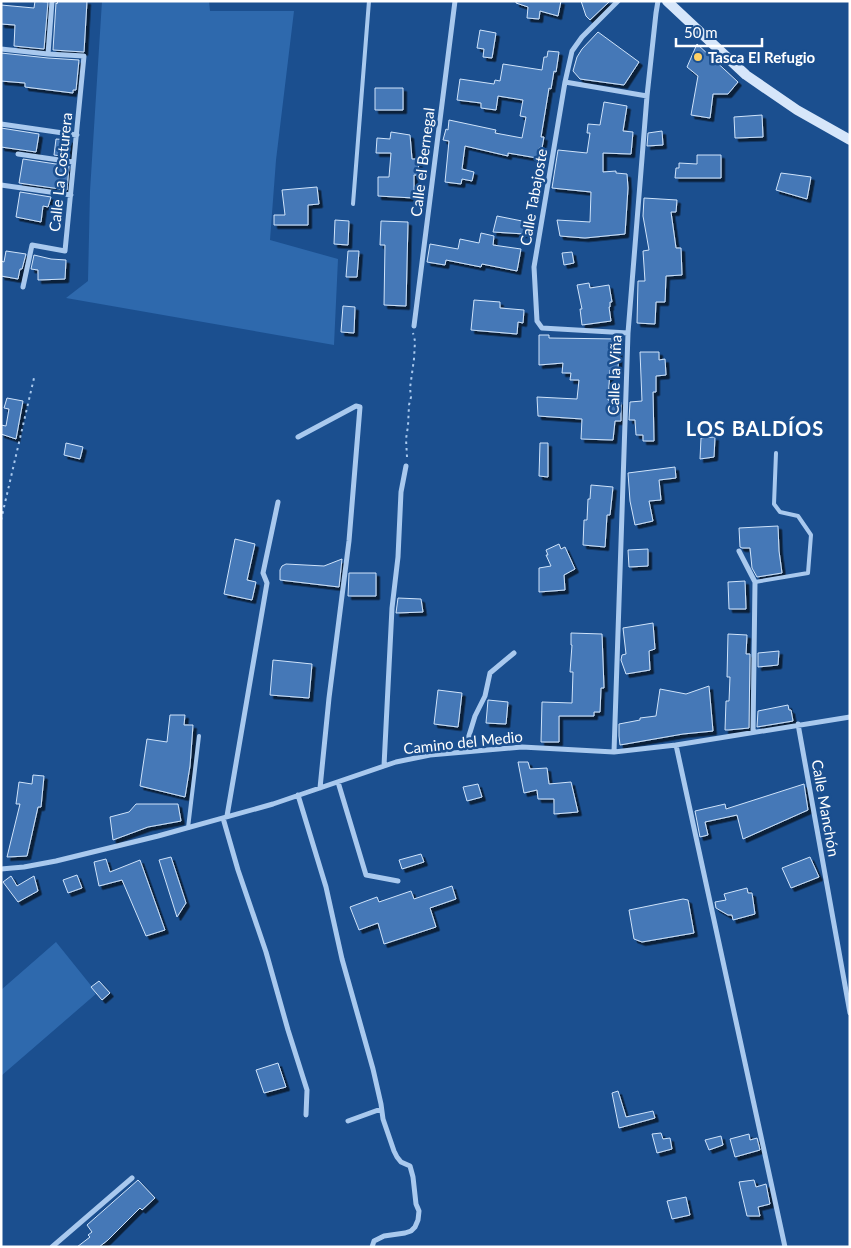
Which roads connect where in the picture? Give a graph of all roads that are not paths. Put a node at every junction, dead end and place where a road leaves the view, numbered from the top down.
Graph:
1 (52, 1) edge
2 (368, 1) edge
3 (455, 1) edge
4 (618, 1) edge
5 (658, 1) edge
6 (667, 1) edge
7 (1, 49) edge
8 (48, 54) junction
9 (565, 82) junction
10 (647, 96) junction
11 (1, 124) edge
12 (77, 135) junction
13 (850, 140) edge
14 (18, 154) dead end
15 (74, 162) junction
16 (1, 185) edge
17 (71, 195) junction
18 (353, 204) dead end
19 (23, 287) dead end
20 (414, 326) road end
21 (628, 332) junction
22 (298, 437) dead end
23 (776, 453) dead end
24 (406, 466) road end
25 (278, 502) dead end
26 (739, 551) dead end
27 (755, 582) junction
28 (514, 653) dead end
29 (850, 716) edge
30 (798, 724) junction
31 (753, 732) junction
32 (199, 736) dead end
33 (676, 745) junction
34 (464, 752) junction
35 (614, 752) junction
36 (384, 766) junction
37 (338, 782) junction
38 (320, 788) junction
39 (298, 795) junction
40 (225, 817) junction
41 (188, 828) junction
42 (1, 869) edge
43 (398, 881) dead end
44 (850, 1013) edge
45 (381, 1109) junction
46 (306, 1115) dead end
47 (348, 1121) dead end
48 (132, 1178) dead end
49 (52, 1247) edge
50 (372, 1247) edge
51 (785, 1247) edge

1 - 8 street
2 - 18 lane
3 - 20 street, Calle el Bernegal
4 - 9 street, Calle Tabajoste
5 - 10 street, Calle la Viña
6 - 13 main road
7 - 8 street, Calle La Costurera
8 - 12 street, Calle La Costurera
9 - 10 street
9 - 21 street, Calle Tabajoste
10 - 21 street, Calle la Viña
11 - 12 street
12 - 15 street, Calle La Costurera
14 - 15 street
15 - 17 street, Calle La Costurera
16 - 17 street
17 - 19 street, Calle La Costurera
21 - 35 street, Calle la Viña
22 - 38 street
23 - 27 lane
24 - 36 street
25 - 40 street
26 - 27 street
27 - 31 street
28 - 34 street
29 - 30 street, Camino del Medio
30 - 31 street, Camino del Medio
30 - 44 street, Calle Manchón
31 - 33 street, Camino del Medio
32 - 41 lane
33 - 35 street, Camino del Medio
33 - 51 street
34 - 35 street, Camino del Medio
34 - 36 street, Camino del Medio
36 - 37 street, Camino del Medio
37 - 38 street, Camino del Medio
37 - 43 street
38 - 39 street, Camino del Medio
39 - 40 street, Camino del Medio
39 - 45 street
40 - 41 street, Camino del Medio
40 - 46 street
41 - 42 street, Camino del Medio
45 - 47 street
45 - 50 street
48 - 49 street

